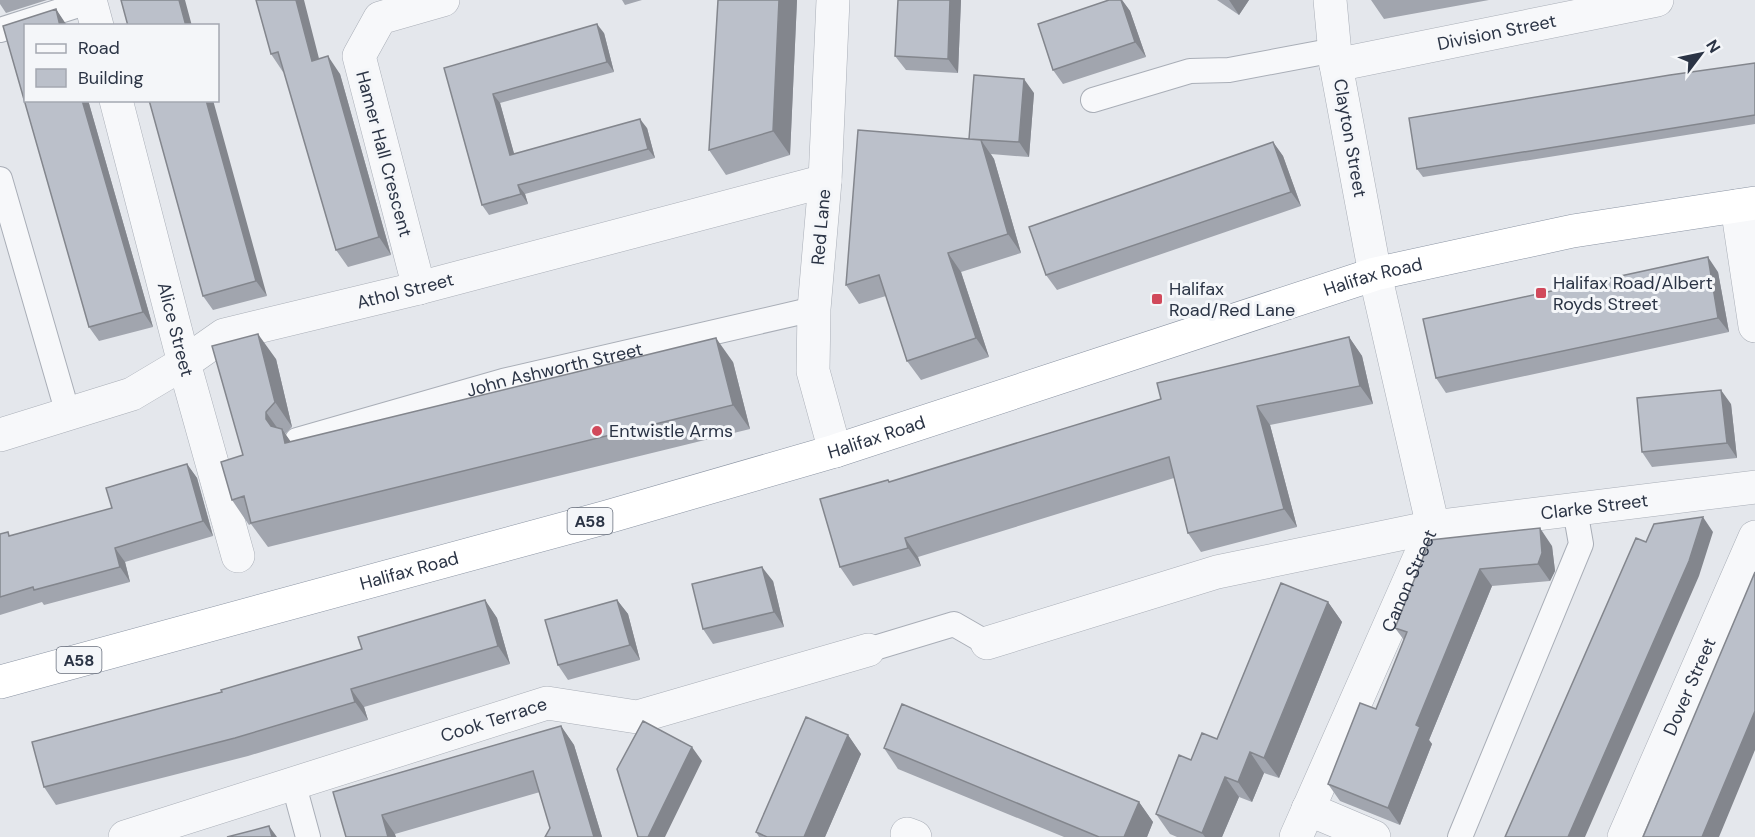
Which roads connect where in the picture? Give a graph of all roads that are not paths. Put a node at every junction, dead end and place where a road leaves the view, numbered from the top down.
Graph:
1 (443, 0) edge
2 (833, 0) edge
3 (1330, 0) edge
4 (1658, 0) edge
5 (93, 9) edge
6 (27, 24) edge
7 (24, 25) edge
8 (0, 30) edge
9 (1336, 57) junction
10 (1093, 99) dead end
11 (117, 102) edge
12 (0, 179) edge
13 (825, 181) junction
14 (1746, 205) edge
15 (1375, 274) junction
16 (419, 288) junction
17 (814, 309) junction
18 (1755, 326) edge
19 (184, 363) junction
20 (68, 414) junction
21 (0, 435) edge
22 (297, 440) edge
23 (835, 451) junction
24 (1755, 487) edge
25 (1575, 510) junction
26 (1433, 527) junction
27 (1755, 537) edge
28 (238, 556) dead end
29 (987, 643) joint
30 (868, 650) joint
31 (0, 682) edge
32 (293, 782) junction
33 (1302, 823) edge
34 (125, 837) edge
35 (308, 837) edge
36 (1374, 837) edge
37 (1460, 837) edge
38 (1624, 837) edge

1 - 16 street, Hamer Hall Crescent
2 - 13 street, Red Lane
3 - 9 street, Clayton Street
4 - 9 street, Division Street
5 - 6 lane
7 - 8 lane
9 - 10 lane
9 - 15 street, Clayton Street
11 - 19 street, Alice Street
12 - 20 lane
13 - 16 street, Athol Street
13 - 17 street, Red Lane
14 - 15 highway, Halifax Road / A58
14 - 18 street
15 - 23 highway, Halifax Road / A58
15 - 26 street, Canon Street
16 - 19 street, Athol Street
17 - 22 lane, John Ashworth Street
17 - 23 street, Red Lane
19 - 20 street, Athol Street
19 - 28 street, Alice Street
20 - 21 street, Athol Street
23 - 31 highway, Halifax Road / A58
24 - 25 street, Clarke Street
25 - 26 street, Clarke Street
25 - 37 lane
26 - 29 street, Clarke Street
26 - 33 street, Canon Street
27 - 38 street, Dover Street
29 - 30 lane
30 - 32 street, Cook Terrace
32 - 34 street, Cook Terrace
32 - 35 lane
33 - 36 street

